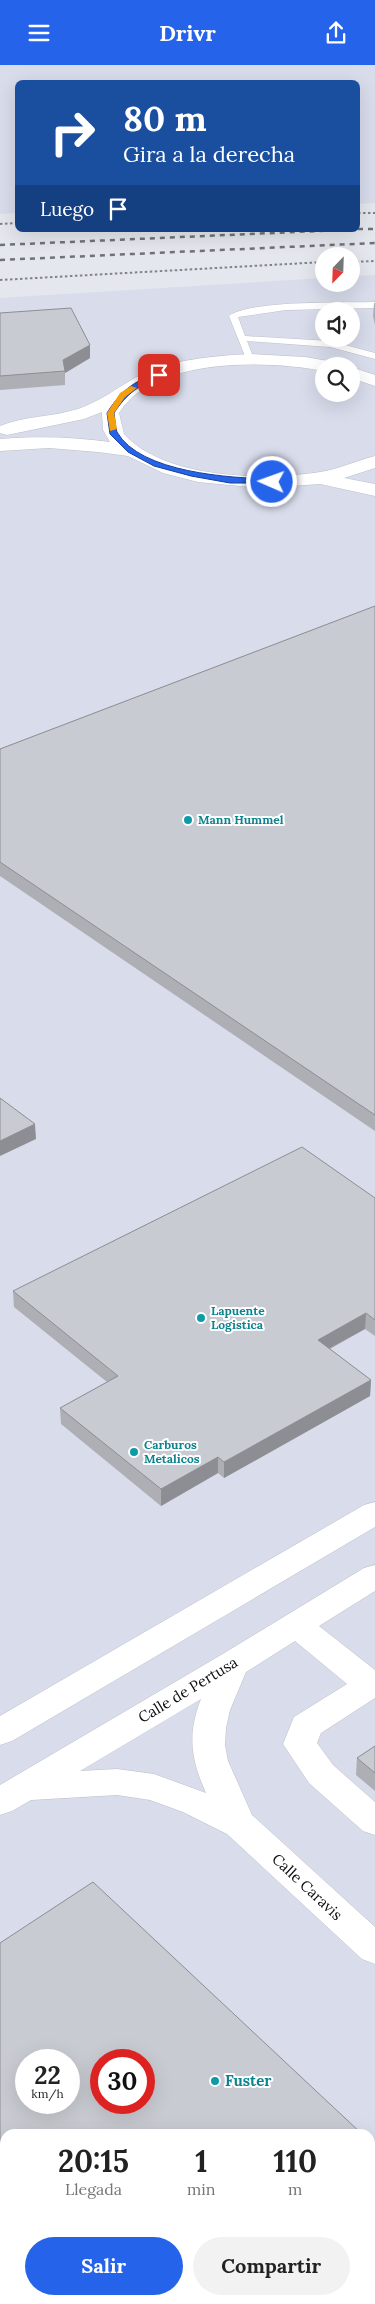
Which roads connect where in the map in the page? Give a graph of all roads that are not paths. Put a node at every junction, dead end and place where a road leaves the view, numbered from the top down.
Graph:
1 (375, 305) edge
2 (242, 338) junction
3 (375, 355) edge
4 (250, 359) junction
5 (315, 364) edge
6 (360, 375) edge
7 (375, 381) edge
8 (122, 395) junction
9 (0, 429) edge
10 (0, 445) edge
11 (131, 451) junction
12 (375, 462) edge
13 (314, 479) junction
14 (375, 490) edge
15 (375, 1513) edge
16 (375, 1576) edge
17 (295, 1624) junction
18 (233, 1664) junction
19 (373, 1684) edge
20 (0, 1732) edge
21 (12, 1795) edge
22 (375, 1822) edge
23 (240, 1824) junction
24 (375, 1949) edge

1 - 2 lane
2 - 3 lane
2 - 4 lane
4 - 5 street
4 - 8 street
6 - 7 street
8 - 9 street
8 - 11 street
10 - 11 street
11 - 13 street
12 - 13 street
13 - 14 street
15 - 20 street
16 - 17 street, Calle de Pertusa
17 - 18 street, Calle de Pertusa
17 - 19 street
18 - 21 street, Calle de Pertusa
18 - 23 street, Calle Caravis
19 - 22 street
21 - 23 street, Calle Caravis
23 - 24 street, Calle Caravis

